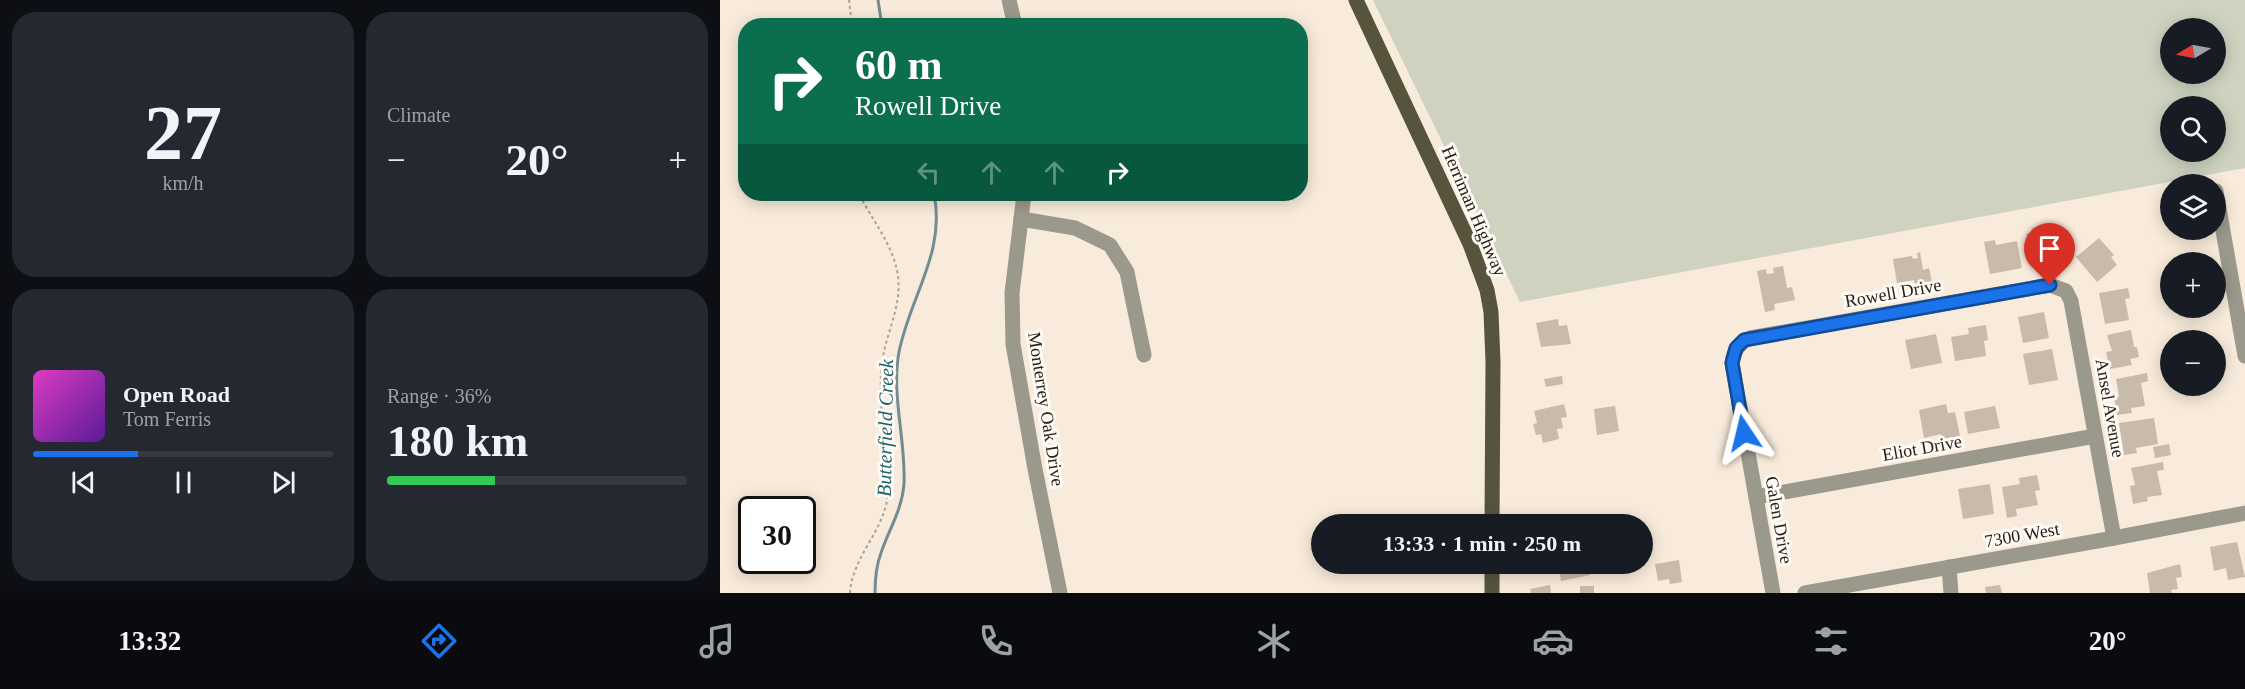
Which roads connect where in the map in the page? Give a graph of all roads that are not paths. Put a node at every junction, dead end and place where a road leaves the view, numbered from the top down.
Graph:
1 (1009, 0) edge
2 (1356, 0) edge
3 (1013, 18) edge
4 (1023, 201) edge
5 (1021, 219) junction
6 (2224, 240) edge
7 (2061, 288) joint
8 (1736, 348) joint
9 (1144, 355) dead end
10 (2245, 356) edge
11 (2095, 436) junction
12 (1756, 497) junction
13 (2245, 513) edge
14 (1492, 514) edge
15 (2114, 538) junction
16 (1949, 567) junction
17 (1492, 574) edge
18 (1060, 593) edge
19 (1492, 593) edge
20 (1773, 593) edge
21 (1805, 593) edge
22 (1951, 593) edge

1 - 3 street
2 - 14 main road, Herriman Highway
4 - 5 street, Monterrey Oak Drive
5 - 9 street
5 - 18 street, Monterrey Oak Drive
6 - 10 street
7 - 8 street, Rowell Drive
7 - 11 street, Ansel Avenue
8 - 12 street, Galen Drive
11 - 12 street, Eliot Drive
11 - 15 street, Ansel Avenue
12 - 20 street, Galen Drive
13 - 15 street, 7300 West
15 - 16 street, 7300 West
16 - 21 street, 7300 West
16 - 22 street
17 - 19 main road

